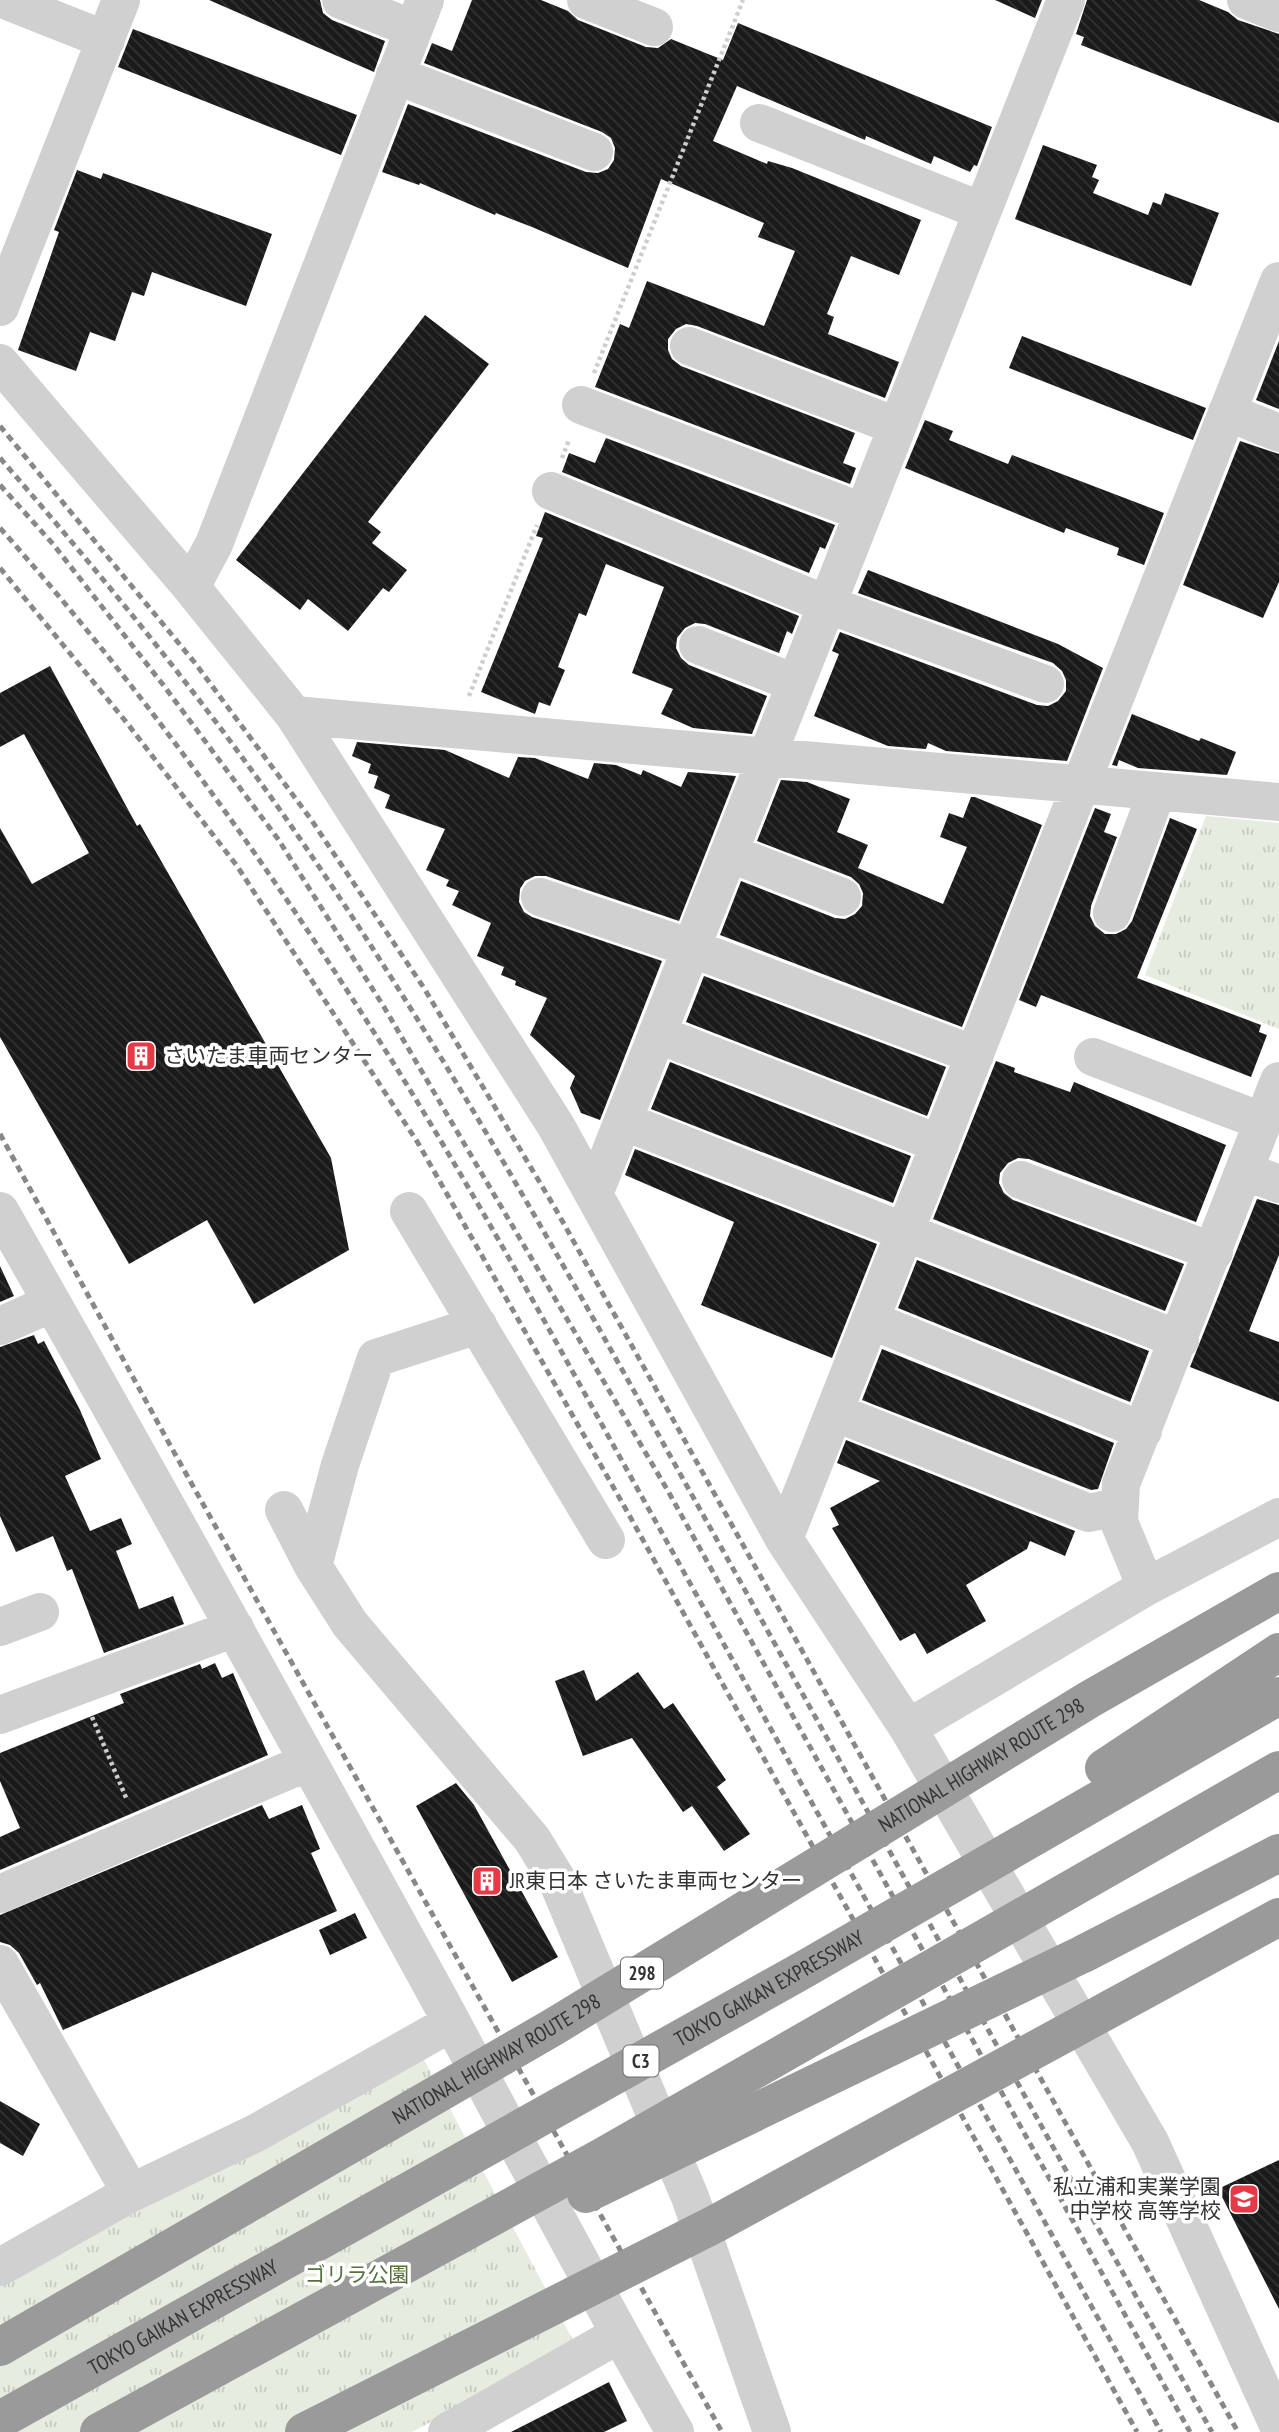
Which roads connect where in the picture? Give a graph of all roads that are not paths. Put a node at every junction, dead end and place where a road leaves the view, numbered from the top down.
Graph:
1 (5, 0) edge
2 (121, 0) edge
3 (341, 0) edge
4 (586, 0) edge
5 (1066, 0) edge
6 (1246, 0) edge
7 (1279, 13) edge
8 (419, 14) edge
9 (654, 27) dead end
10 (106, 40) junction
11 (395, 75) junction
12 (759, 123) dead end
13 (594, 152) dead end
14 (982, 211) junction
15 (1279, 281) edge
16 (0, 307) edge
17 (689, 346) dead end
18 (0, 363) edge
19 (1264, 364) edge
20 (581, 405) road end
21 (1227, 412) junction
22 (896, 426) junction
23 (1279, 433) edge
24 (551, 491) road end
25 (862, 512) junction
26 (191, 587) junction
27 (826, 604) junction
28 (698, 645) dead end
29 (795, 683) junction
30 (1045, 684) dead end
31 (294, 715) junction
32 (766, 754) junction
33 (1081, 784) junction
34 (1157, 791) junction
35 (1279, 802) edge
36 (729, 853) junction
37 (540, 897) dead end
38 (842, 897) dead end
39 (1112, 913) dead end
40 (691, 948) junction
41 (657, 1034) junction
42 (975, 1055) junction
43 (1093, 1057) dead end
44 (1279, 1083) edge
45 (623, 1121) junction
46 (1264, 1122) junction
47 (940, 1143) junction
48 (1262, 1177) edge
49 (1021, 1180) dead end
50 (594, 1194) junction
51 (0, 1211) edge
52 (409, 1211) dead end
53 (905, 1232) junction
54 (1214, 1252) junction
55 (52, 1303) junction
56 (870, 1320) junction
57 (478, 1325) junction
58 (0, 1326) edge
59 (1180, 1340) junction
60 (834, 1412) junction
61 (1143, 1431) junction
62 (1120, 1506) junction
63 (284, 1510) dead end
64 (1279, 1517) edge
65 (784, 1539) junction
66 (606, 1540) dead end
67 (313, 1566) junction
68 (1146, 1587) junction
69 (1279, 1591) edge
70 (40, 1612) dead end
71 (0, 1627) edge
72 (235, 1628) junction
73 (1279, 1652) edge
74 (1279, 1696) edge
75 (0, 1714) edge
76 (908, 1728) junction
77 (308, 1762) junction
78 (1279, 1770) edge
79 (1279, 1853) edge
80 (0, 1894) edge
81 (1279, 1917) edge
82 (0, 1964) edge
83 (803, 1970) junction
84 (452, 2022) junction
85 (131, 2193) junction
86 (0, 2267) edge
87 (618, 2335) junction
88 (0, 2347) edge
89 (146, 2406) junction
90 (0, 2420) edge
91 (1279, 2427) edge
92 (672, 2431) edge
93 (99, 2432) edge
94 (304, 2432) edge
95 (447, 2432) edge
96 (772, 2432) edge

1 - 10 street
2 - 10 street
3 - 8 street
4 - 9 street
5 - 14 street
6 - 7 street
8 - 11 street
10 - 16 street
11 - 13 street
11 - 26 street
12 - 14 street
14 - 22 street
15 - 19 street
17 - 22 street
18 - 26 street
19 - 21 street
20 - 25 street
21 - 23 street
21 - 33 street
22 - 25 street
24 - 27 street
25 - 27 street
26 - 31 street
27 - 29 street
27 - 30 street
28 - 29 street
29 - 32 street
31 - 32 street
31 - 50 street
32 - 33 street
32 - 36 street
33 - 34 street
33 - 42 street
34 - 35 street
34 - 39 street
36 - 38 street
36 - 40 street
37 - 40 street
40 - 41 street
40 - 42 street
41 - 45 street
41 - 47 street
42 - 47 street
43 - 46 street
44 - 46 street
45 - 50 street
45 - 53 street
46 - 48 street
47 - 53 street
48 - 54 street
49 - 54 street
50 - 65 street
51 - 55 street
52 - 57 street
53 - 56 street
53 - 59 street
54 - 59 street
55 - 58 street
55 - 72 street
56 - 60 street
56 - 61 street
57 - 66 street
57 - 67 street
59 - 61 street
60 - 62 street
60 - 65 street
61 - 62 street
62 - 68 street
63 - 67 street
64 - 68 street
65 - 76 street
67 - 96 street
68 - 76 street
69 - 88 highway, NATIONAL HIGHWAY ROUTE 298 / 298, bridge
70 - 71 street
72 - 75 street
72 - 77 street
73 - 83 highway, bridge
74 - 83 highway, TOKYO GAIKAN EXPRESSWAY / C3, bridge
76 - 91 street
77 - 80 street
77 - 84 street
78 - 89 highway, bridge
79 - 89 highway, bridge
81 - 94 highway, bridge
82 - 85 street
83 - 90 highway, TOKYO GAIKAN EXPRESSWAY / C3, bridge
84 - 85 street
84 - 87 street
85 - 86 street
87 - 92 street
87 - 95 street
89 - 93 highway, bridge

